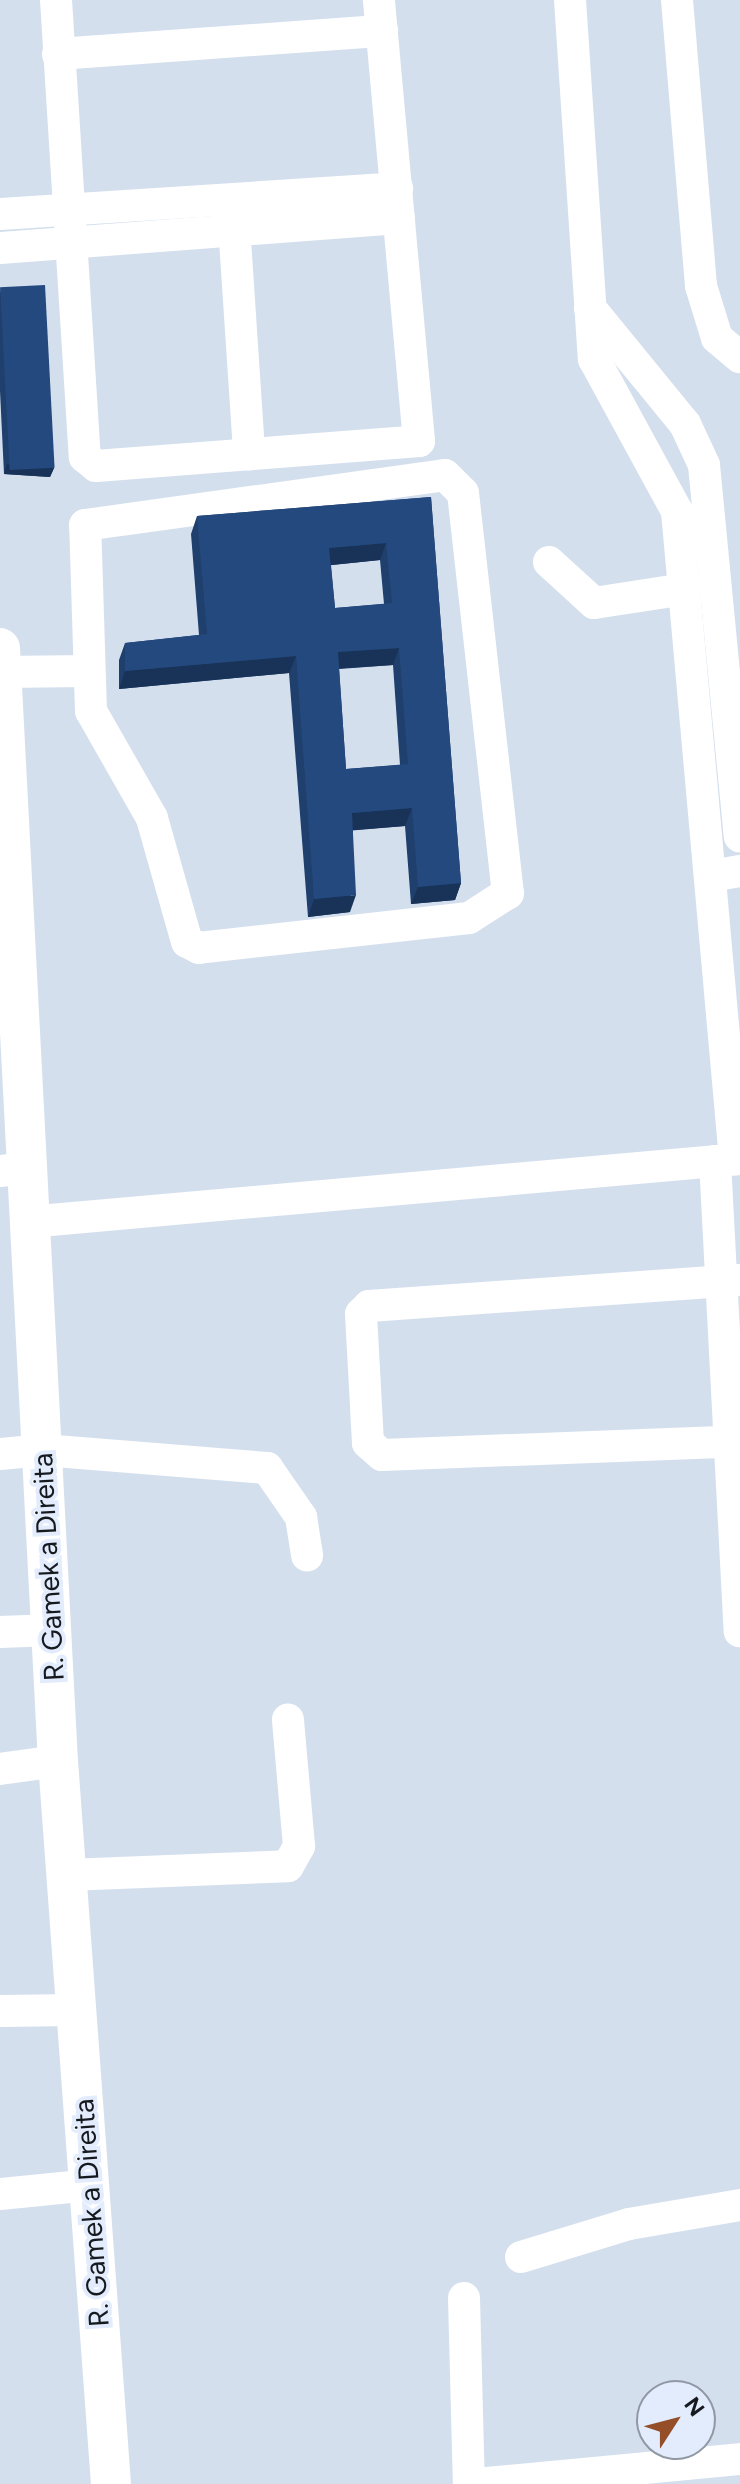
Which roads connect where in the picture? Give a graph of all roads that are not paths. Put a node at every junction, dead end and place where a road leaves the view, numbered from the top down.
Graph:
1 (56, 0) edge
2 (570, 0) edge
3 (677, 0) edge
4 (381, 16) edge
5 (58, 54) junction
6 (233, 199) junction
7 (398, 203) junction
8 (69, 209) junction
9 (0, 214) edge
10 (235, 231) junction
11 (71, 244) junction
12 (0, 248) edge
13 (590, 308) junction
14 (740, 357) edge
15 (249, 454) junction
16 (549, 562) dead end
17 (686, 589) junction
18 (1, 660) edge
19 (87, 671) junction
20 (722, 690) edge
21 (1, 732) edge
22 (4, 802) edge
23 (740, 836) edge
24 (726, 874) edge
25 (7, 895) edge
26 (732, 1014) edge
27 (733, 1052) edge
28 (730, 1160) edge
29 (13, 1169) edge
30 (28, 1222) junction
31 (731, 1281) edge
32 (734, 1441) edge
33 (43, 1450) junction
34 (0, 1454) edge
35 (307, 1556) dead end
36 (739, 1613) edge
37 (52, 1630) junction
38 (0, 1632) edge
39 (288, 1719) dead end
40 (58, 1761) junction
41 (0, 1769) edge
42 (68, 1875) junction
43 (76, 2010) junction
44 (0, 2011) edge
45 (90, 2185) junction
46 (0, 2194) edge
47 (740, 2205) edge
48 (521, 2257) dead end
49 (464, 2298) dead end
50 (740, 2459) edge
51 (111, 2484) edge
52 (469, 2484) edge
53 (476, 2484) edge

1 - 5 street
2 - 13 street
3 - 14 street
4 - 5 street
4 - 7 street
5 - 8 street
6 - 7 street
6 - 8 street
6 - 10 street
7 - 10 street
7 - 15 street
8 - 9 street
8 - 11 street
10 - 11 street
10 - 15 street
11 - 12 street
11 - 15 street
13 - 17 street
13 - 20 street
16 - 17 street
17 - 20 street
18 - 19 street
18 - 21 main road, R. Gamek a Direita
19 - 19 street
20 - 23 street
20 - 24 street
21 - 22 main road, R. Gamek a Direita
22 - 25 main road, R. Gamek a Direita
24 - 26 street
25 - 29 main road, R. Gamek a Direita
26 - 27 street
27 - 28 street
28 - 30 street
28 - 31 street
29 - 30 main road, R. Gamek a Direita
30 - 33 main road, R. Gamek a Direita
31 - 32 street
31 - 32 street
32 - 36 street
33 - 34 street
33 - 35 street
33 - 37 main road, R. Gamek a Direita
37 - 38 street
37 - 40 main road, R. Gamek a Direita
39 - 42 street
40 - 41 street
40 - 42 main road, R. Gamek a Direita
42 - 43 main road, R. Gamek a Direita
43 - 44 street
43 - 45 main road, R. Gamek a Direita
45 - 46 street
45 - 51 main road, R. Gamek a Direita
47 - 48 street
49 - 52 street
50 - 53 street

